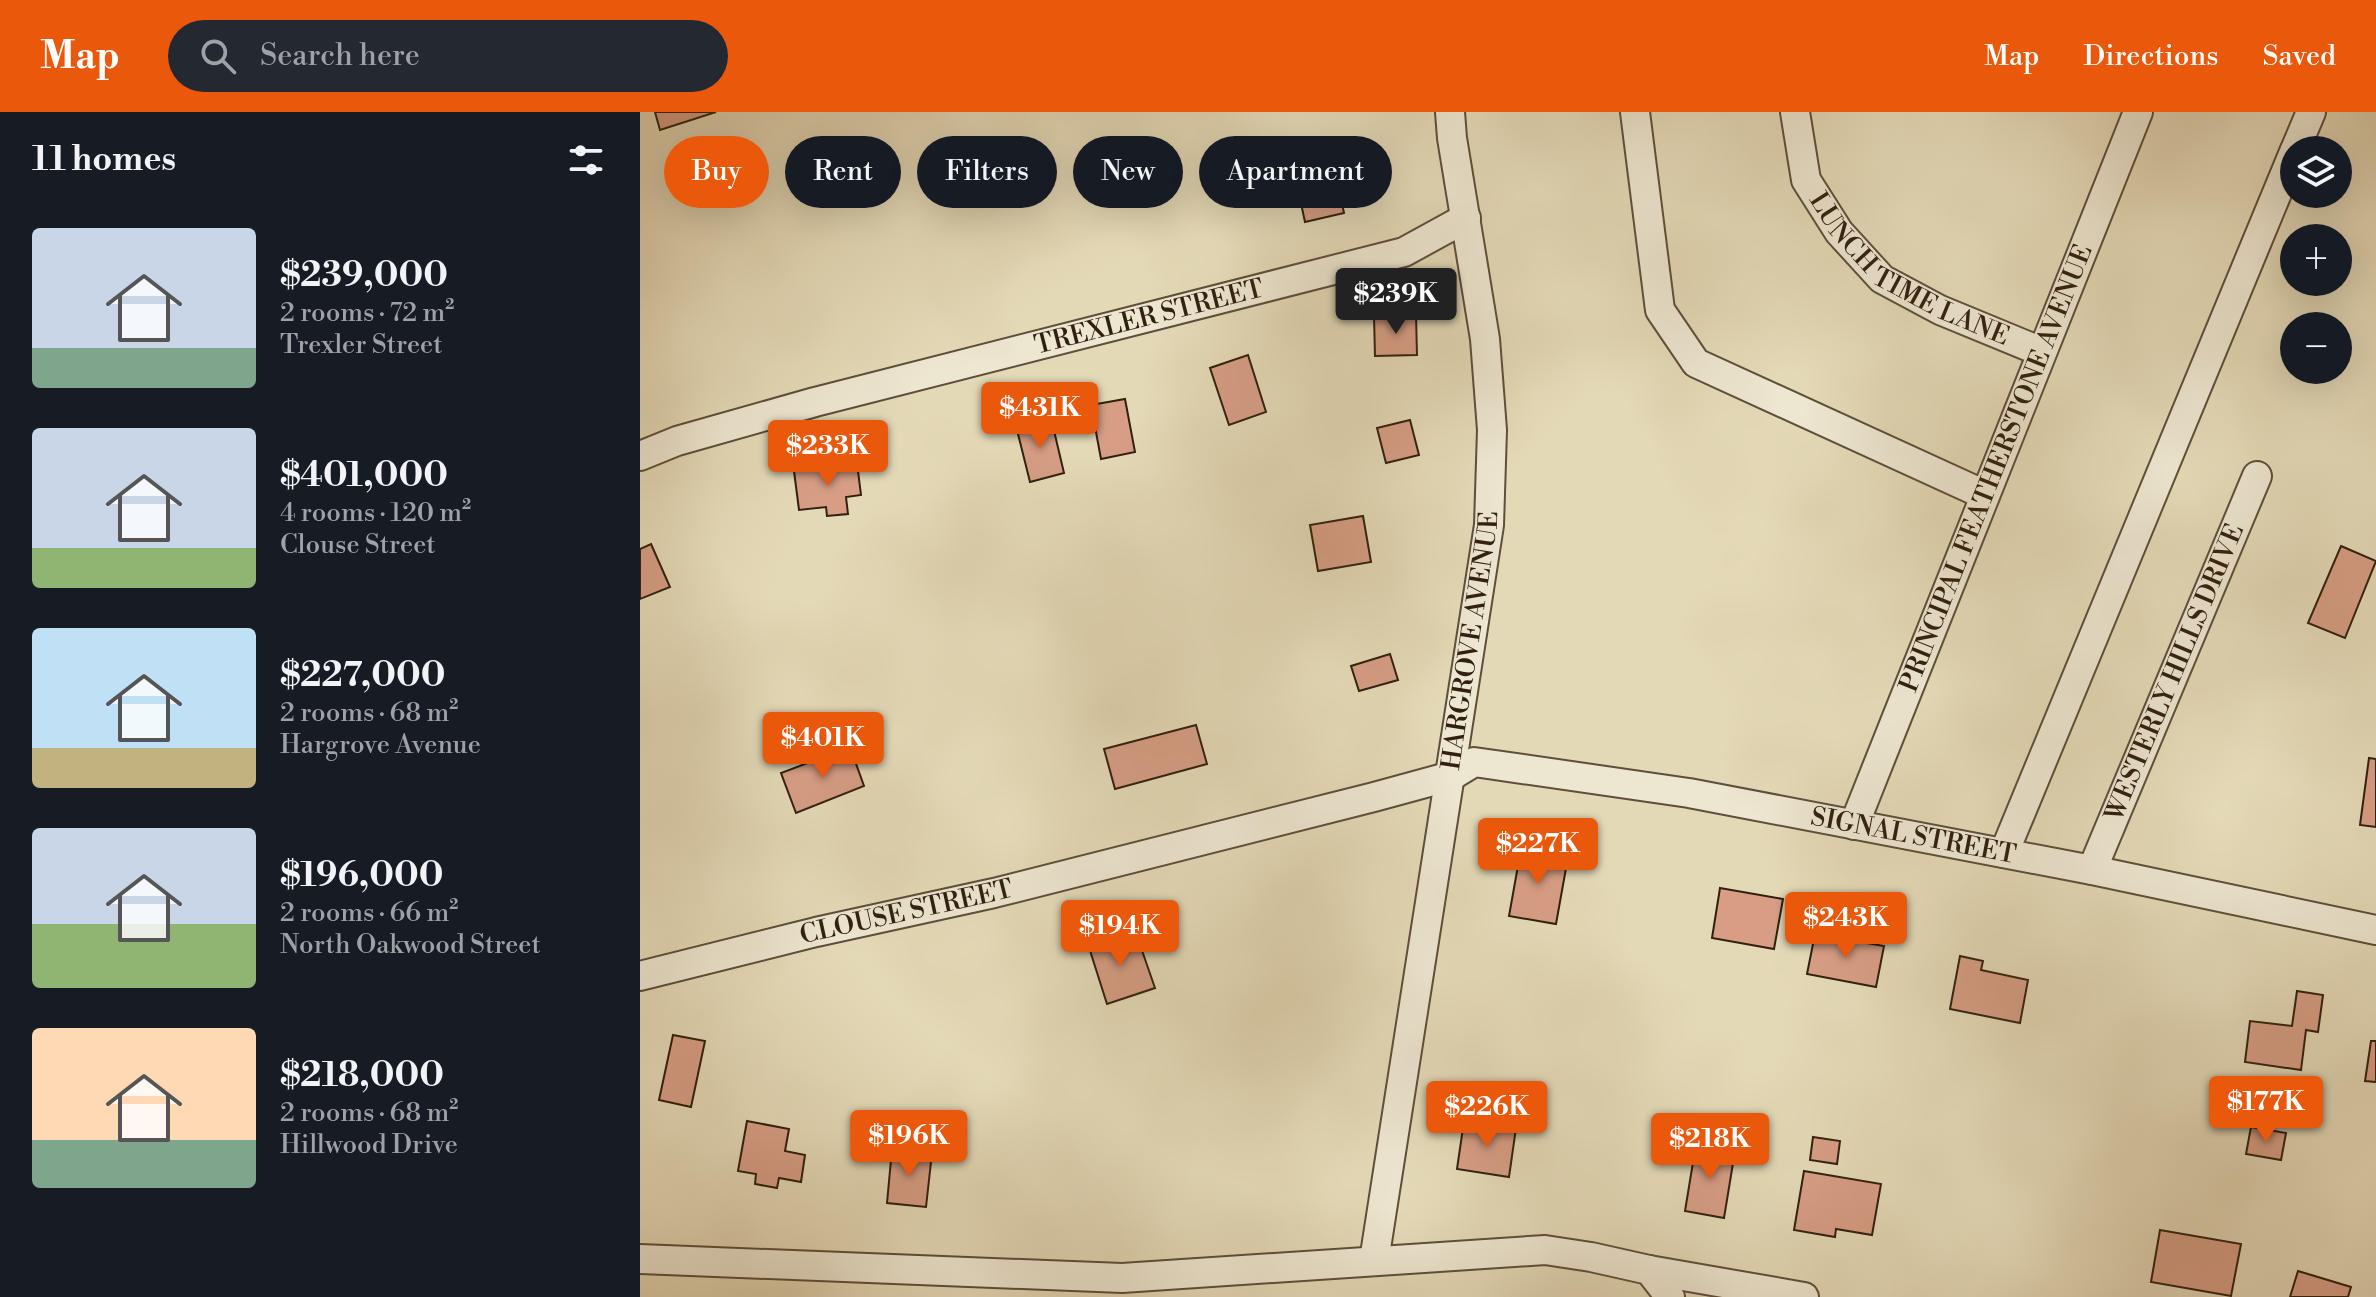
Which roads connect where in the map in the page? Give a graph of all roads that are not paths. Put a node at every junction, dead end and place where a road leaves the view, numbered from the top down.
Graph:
1 (1450, 112) edge
2 (1635, 112) edge
3 (1795, 112) edge
4 (2138, 112) edge
5 (2311, 112) edge
6 (2301, 136) edge
7 (2280, 185) edge
8 (1466, 218) junction
9 (2042, 352) junction
10 (640, 456) edge
11 (2257, 476) dead end
12 (1985, 495) junction
13 (1451, 776) junction
14 (1854, 825) junction
15 (2004, 853) junction
16 (2092, 870) junction
17 (2376, 930) edge
18 (640, 976) edge
19 (640, 1259) edge
20 (1374, 1261) junction
21 (1649, 1270) junction
22 (1670, 1297) edge
23 (1804, 1297) edge

1 - 8 street, HARGROVE AVENUE
2 - 12 street
3 - 9 street, LUNCH TIME LANE
4 - 9 street, PRINCIPAL FEATHERSTONE AVENUE
5 - 6 street
7 - 15 street
8 - 10 street, TREXLER STREET
8 - 13 street, HARGROVE AVENUE
9 - 12 street, PRINCIPAL FEATHERSTONE AVENUE
11 - 16 street, WESTERLY HILLS DRIVE
12 - 14 street, PRINCIPAL FEATHERSTONE AVENUE
13 - 14 street, SIGNAL STREET
13 - 18 street, CLOUSE STREET
13 - 20 street, HARGROVE AVENUE
14 - 15 street, SIGNAL STREET
15 - 16 street, SIGNAL STREET
16 - 17 street, SIGNAL STREET
19 - 20 street
20 - 21 street
21 - 22 street
21 - 23 street

